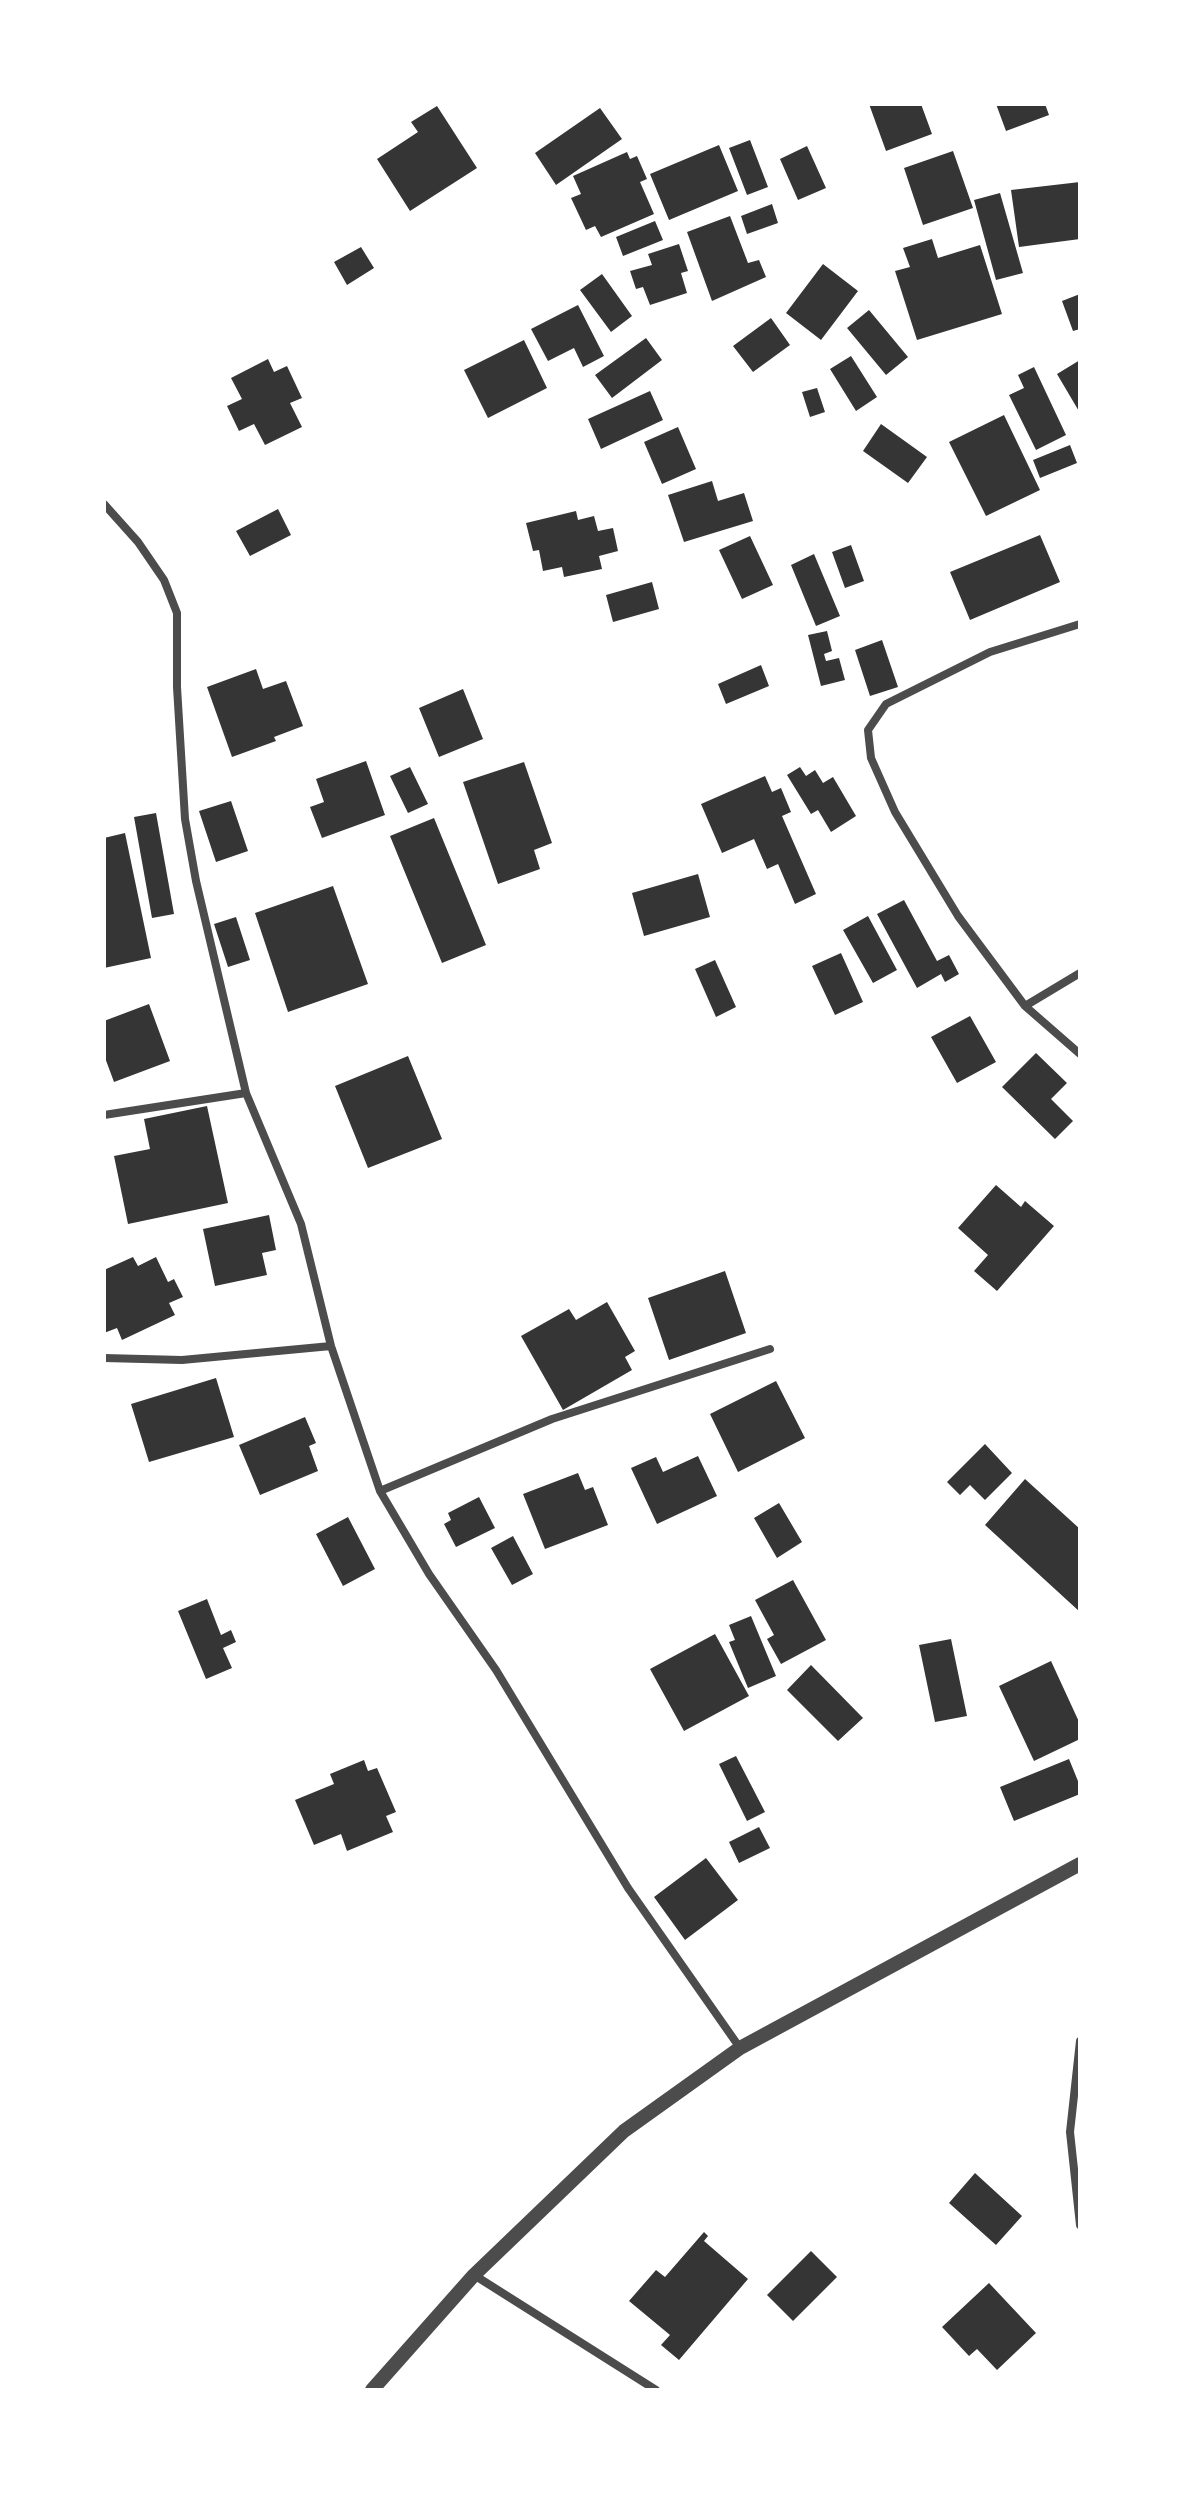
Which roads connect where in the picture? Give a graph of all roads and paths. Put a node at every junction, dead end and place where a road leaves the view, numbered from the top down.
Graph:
1 (104, 504) edge
2 (1080, 624) edge
3 (1080, 973) edge
4 (1025, 1006) junction
5 (1080, 1054) edge
6 (246, 1093) junction
7 (104, 1115) edge
8 (331, 1346) junction
9 (770, 1349) dead end
10 (104, 1358) edge
11 (380, 1491) junction
12 (1080, 1864) edge
13 (1080, 2041) edge
14 (740, 2048) junction
15 (1080, 2225) edge
16 (474, 2275) junction
17 (372, 2390) edge
18 (656, 2390) edge

1 - 6 street
2 - 4 street
3 - 4 street
4 - 5 street
6 - 7 street
6 - 8 street
8 - 10 street
8 - 11 street
9 - 11 street
11 - 14 street
12 - 14 street
13 - 15 street
14 - 16 street
16 - 17 street
16 - 18 street

